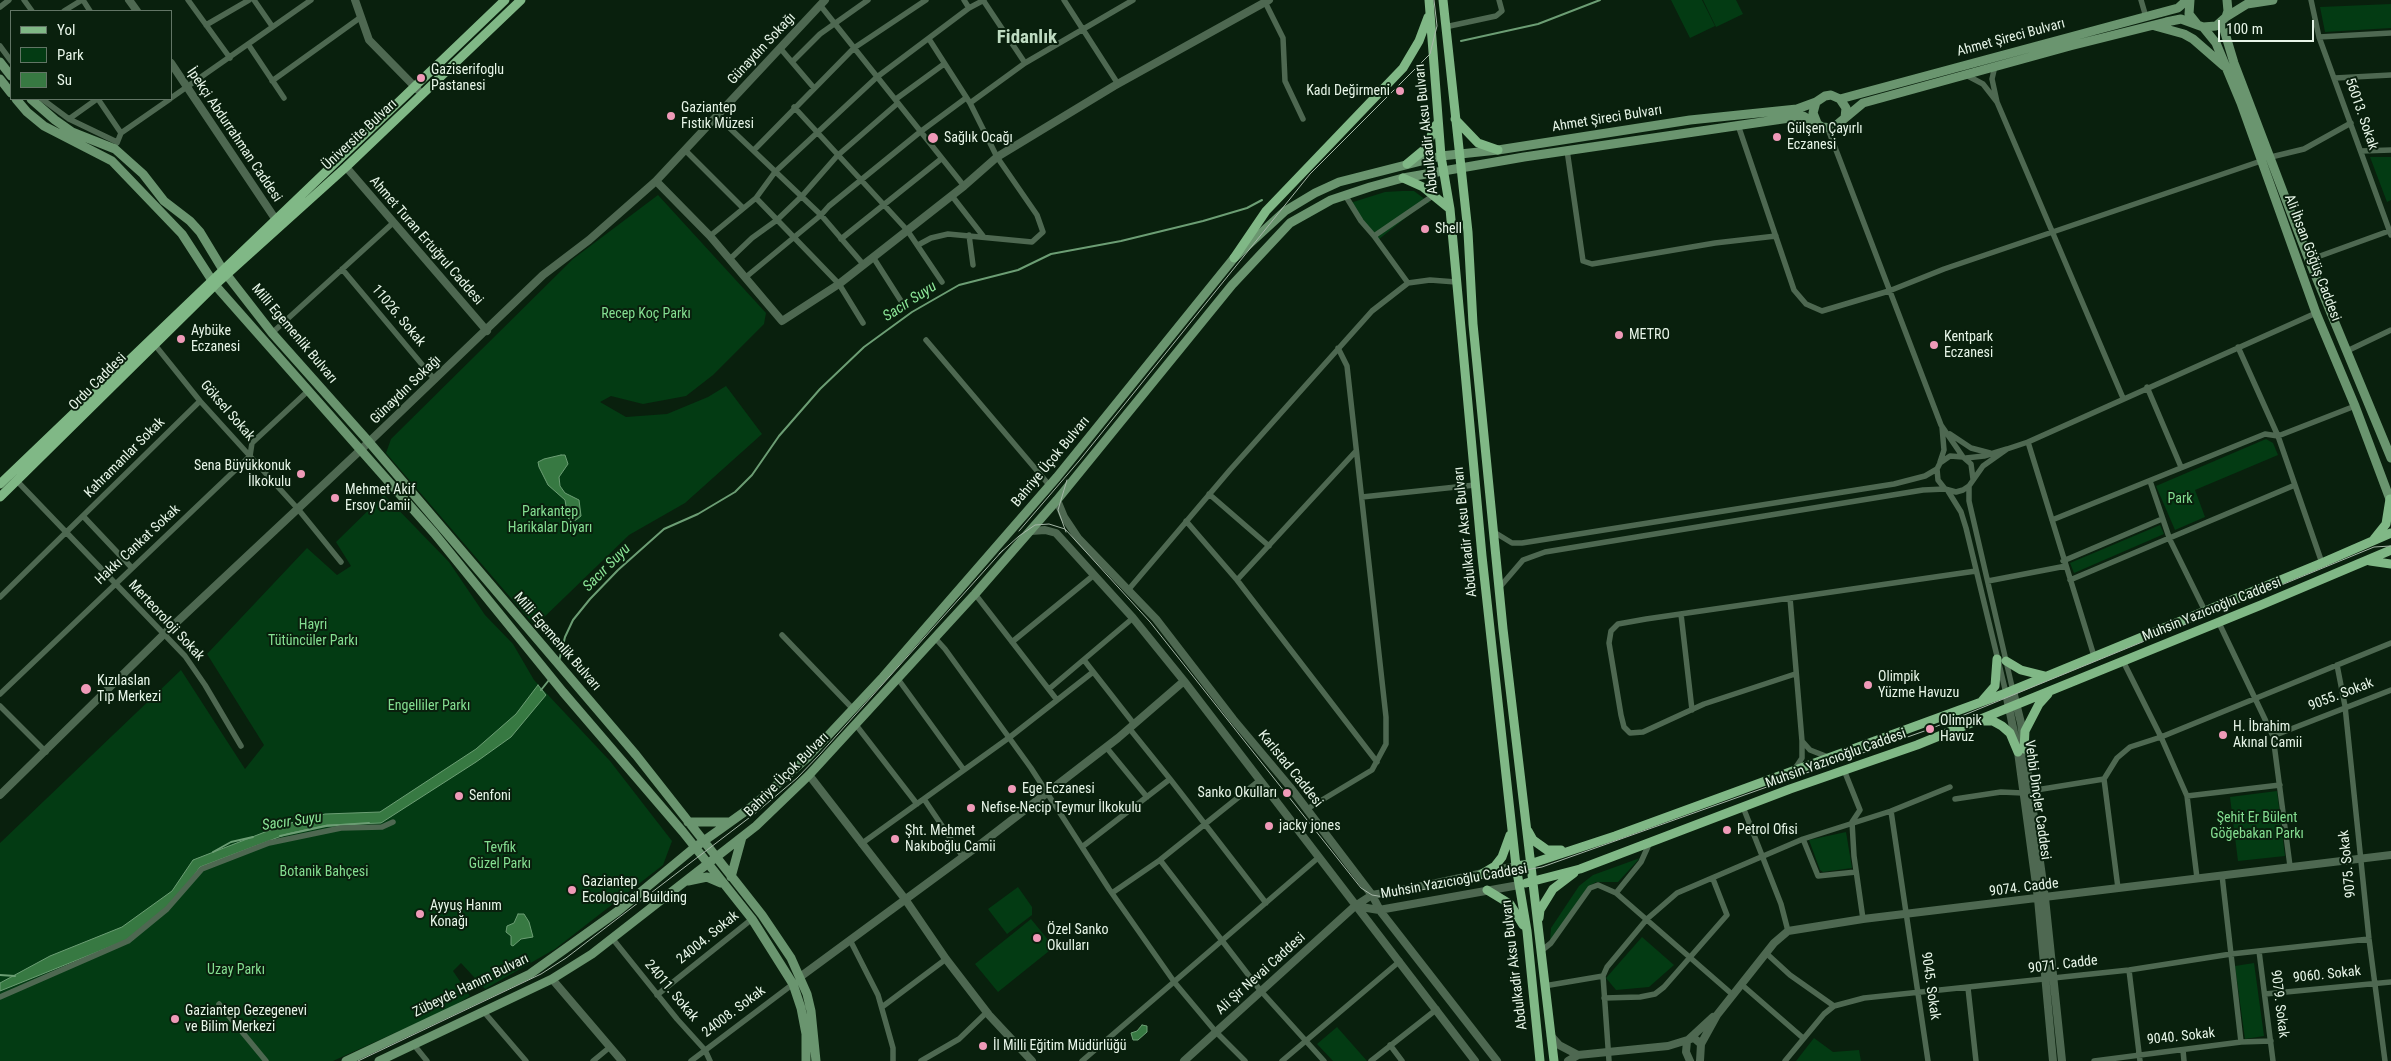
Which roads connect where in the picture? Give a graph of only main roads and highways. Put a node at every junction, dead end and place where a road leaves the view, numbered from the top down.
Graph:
1 (521, 0) edge
2 (1429, 0) edge
3 (1443, 0) edge
4 (2189, 0) edge
5 (2227, 0) edge
6 (2273, 0) edge
7 (500, 2) edge
8 (1430, 12) junction
9 (2224, 20) junction
10 (2152, 26) junction
11 (2200, 26) junction
12 (0, 62) edge
13 (2226, 68) junction
14 (10, 75) edge
15 (0, 80) edge
16 (10, 92) edge
17 (1840, 99) junction
18 (17, 100) edge
19 (32, 100) edge
20 (1816, 102) junction
21 (1438, 118) junction
22 (1455, 118) junction
23 (1845, 118) junction
24 (1817, 123) junction
25 (1498, 150) junction
26 (1460, 154) junction
27 (1441, 156) junction
28 (1407, 164) junction
29 (1462, 169) junction
30 (1443, 172) junction
31 (1403, 178) junction
32 (1450, 209) junction
33 (1234, 258) junction
34 (225, 272) junction
35 (213, 283) junction
36 (2389, 445) edge
37 (2391, 458) edge
38 (0, 484) edge
39 (0, 497) edge
40 (2390, 500) edge
41 (2391, 533) edge
42 (2370, 542) junction
43 (2391, 550) edge
44 (2365, 562) junction
45 (2391, 564) edge
46 (2048, 676) junction
47 (2051, 691) junction
48 (1980, 703) junction
49 (1977, 721) junction
50 (688, 822) junction
51 (730, 822) junction
52 (1512, 825) junction
53 (1526, 826) junction
54 (683, 832) junction
55 (742, 837) junction
56 (703, 842) junction
57 (1579, 847) junction
58 (694, 848) junction
59 (684, 857) junction
60 (716, 858) junction
61 (1530, 864) junction
62 (707, 865) junction
63 (1516, 866) junction
64 (1580, 869) junction
65 (1480, 875) road end
66 (731, 877) junction
67 (686, 881) junction
68 (1531, 882) junction
69 (723, 884) junction
70 (1519, 884) junction
71 (1486, 890) road end
72 (1527, 931) junction
73 (1538, 933) junction
74 (346, 1061) edge
75 (379, 1061) edge
76 (806, 1061) edge
77 (816, 1061) edge
78 (1540, 1061) edge
79 (1554, 1061) edge

1 - 34 main road, Üniversite Bulvarı
2 - 8 main road, Abdulkadir Aksu Bulvarı
3 - 22 main road, Abdulkadir Aksu Bulvarı
4 - 11 main road, Ali İhsan Göğüş Caddesi
4 - 17 main road, Ahmet Şireci Bulvarı
5 - 9 main road
6 - 9 main road
7 - 34 main road, Üniversite Bulvarı
8 - 21 main road, Abdulkadir Aksu Bulvarı
8 - 33 main road
9 - 11 main road
9 - 36 main road, Ali İhsan Göğüş Caddesi
10 - 11 main road
10 - 13 main road
10 - 23 main road
11 - 13 main road, Ali İhsan Göğüş Caddesi
12 - 14 main road
13 - 40 main road, Ali İhsan Göğüş Caddesi
15 - 16 main road
17 - 20 main road
17 - 23 main road
18 - 35 main road, Milli Egemenlik Bulvarı
19 - 34 main road, Milli Egemenlik Bulvarı
20 - 24 main road
20 - 25 main road, Ahmet Şireci Bulvarı
21 - 27 main road, Abdulkadir Aksu Bulvarı
21 - 28 main road
22 - 25 main road
22 - 26 main road, Abdulkadir Aksu Bulvarı
23 - 24 main road
24 - 29 main road, Bahriye Üçok Bulvarı
25 - 26 main road, Ahmet Şireci Bulvarı
26 - 27 main road, Bahriye Üçok Bulvarı
26 - 29 main road, Abdulkadir Aksu Bulvarı
27 - 28 main road, Bahriye Üçok Bulvarı
27 - 30 main road, Abdulkadir Aksu Bulvarı
28 - 33 main road, Bahriye Üçok Bulvarı
29 - 30 main road, Bahriye Üçok Bulvarı
29 - 53 main road, Abdulkadir Aksu Bulvarı
30 - 31 main road, Bahriye Üçok Bulvarı
30 - 32 main road, Abdulkadir Aksu Bulvarı
31 - 32 main road
31 - 55 main road, Bahriye Üçok Bulvarı
32 - 52 main road, Abdulkadir Aksu Bulvarı
33 - 51 main road, Bahriye Üçok Bulvarı
34 - 35 main road, Üniversite Bulvarı
34 - 50 main road, Milli Egemenlik Bulvarı
35 - 38 main road, Ordu Caddesi
35 - 39 main road, Ordu Caddesi
35 - 54 main road, Milli Egemenlik Bulvarı
36 - 37 main road, Ali İhsan Göğüş Caddesi
40 - 42 main road
41 - 42 main road, Muhsin Yazıcıoğlu Caddesi
42 - 46 main road, Muhsin Yazıcıoğlu Caddesi
43 - 44 main road, Muhsin Yazıcıoğlu Caddesi
44 - 45 main road
44 - 47 main road, Muhsin Yazıcıoğlu Caddesi
46 - 48 main road, Muhsin Yazıcıoğlu Caddesi
46 - 48 main road
47 - 49 main road, Muhsin Yazıcıoğlu Caddesi
47 - 49 main road
48 - 57 main road, Muhsin Yazıcıoğlu Caddesi
49 - 64 main road, Muhsin Yazıcıoğlu Caddesi
50 - 51 main road
50 - 56 main road, Milli Egemenlik Bulvarı
51 - 56 main road, Bahriye Üçok Bulvarı
52 - 63 main road, Abdulkadir Aksu Bulvarı
52 - 65 main road
53 - 57 main road
53 - 61 main road, Abdulkadir Aksu Bulvarı
54 - 58 main road, Milli Egemenlik Bulvarı
54 - 59 main road
55 - 60 main road, Bahriye Üçok Bulvarı
55 - 66 main road
56 - 58 main road, Bahriye Üçok Bulvarı
56 - 60 main road, Milli Egemenlik Bulvarı
57 - 61 main road, Muhsin Yazıcıoğlu Caddesi
58 - 59 main road, Zübeyde Hanım Bulvarı
58 - 62 main road, Milli Egemenlik Bulvarı
59 - 74 main road, Zübeyde Hanım Bulvarı
60 - 62 main road, Bahriye Üçok Bulvarı
60 - 66 main road, Milli Egemenlik Bulvarı
61 - 63 main road, Muhsin Yazıcıoğlu Caddesi
61 - 68 main road, Abdulkadir Aksu Bulvarı
62 - 67 main road, Zübeyde Hanım Bulvarı
62 - 69 main road, Milli Egemenlik Bulvarı
63 - 70 main road, Abdulkadir Aksu Bulvarı
64 - 68 main road, Muhsin Yazıcıoğlu Caddesi
64 - 73 main road
66 - 77 main road, Milli Egemenlik Bulvarı
67 - 69 main road
67 - 75 main road, Zübeyde Hanım Bulvarı
68 - 70 main road, Muhsin Yazıcıoğlu Caddesi
68 - 73 main road, Abdulkadir Aksu Bulvarı
69 - 76 main road, Milli Egemenlik Bulvarı
70 - 72 main road, Abdulkadir Aksu Bulvarı
71 - 72 main road
72 - 78 main road, Abdulkadir Aksu Bulvarı
73 - 79 main road, Abdulkadir Aksu Bulvarı

